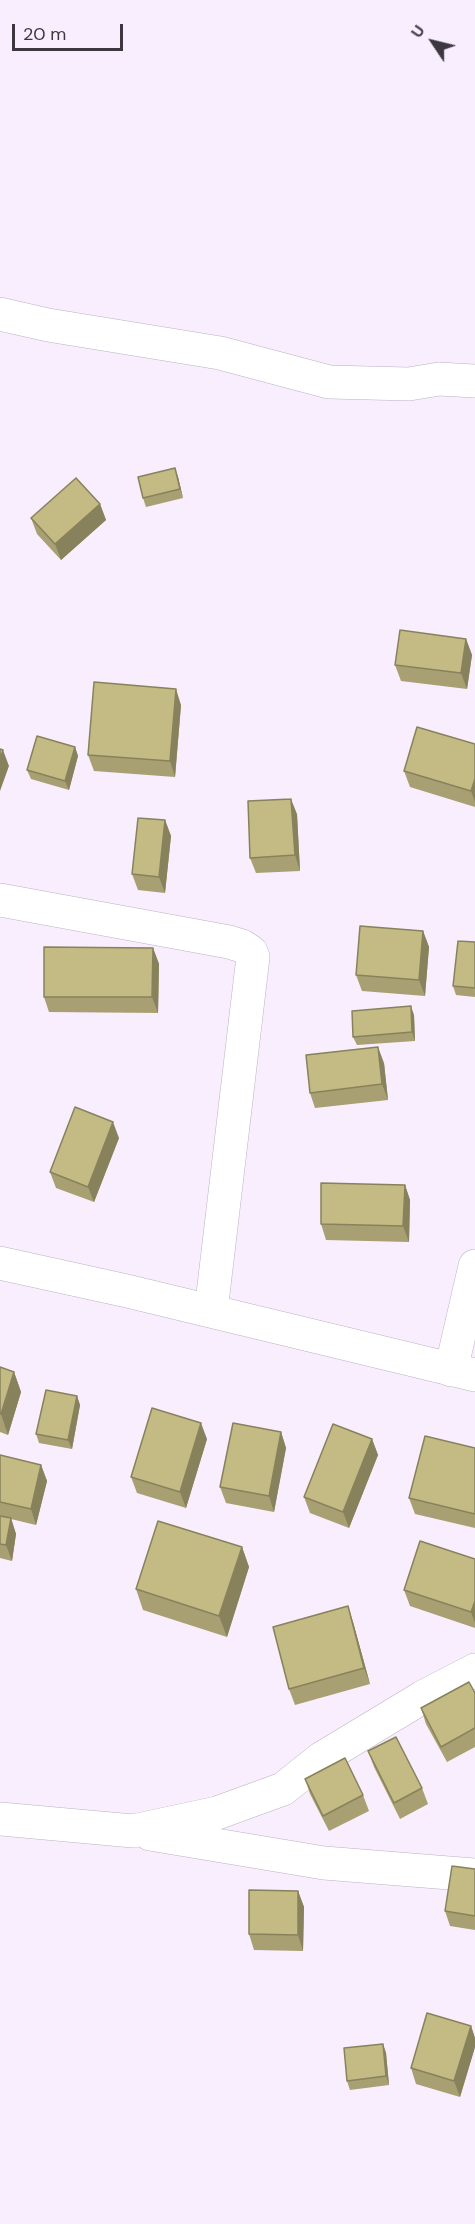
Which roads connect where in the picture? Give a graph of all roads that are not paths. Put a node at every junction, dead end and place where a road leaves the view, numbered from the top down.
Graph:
1 (0, 314) edge
2 (475, 381) edge
3 (0, 900) edge
4 (0, 1263) edge
5 (475, 1266) edge
6 (211, 1311) junction
7 (463, 1372) edge
8 (475, 1670) edge
9 (0, 1819) edge
10 (133, 1831) junction
11 (475, 1875) edge

1 - 2 street
3 - 6 street
4 - 6 street
5 - 7 street
6 - 7 street
8 - 10 street
9 - 10 street
10 - 11 street

